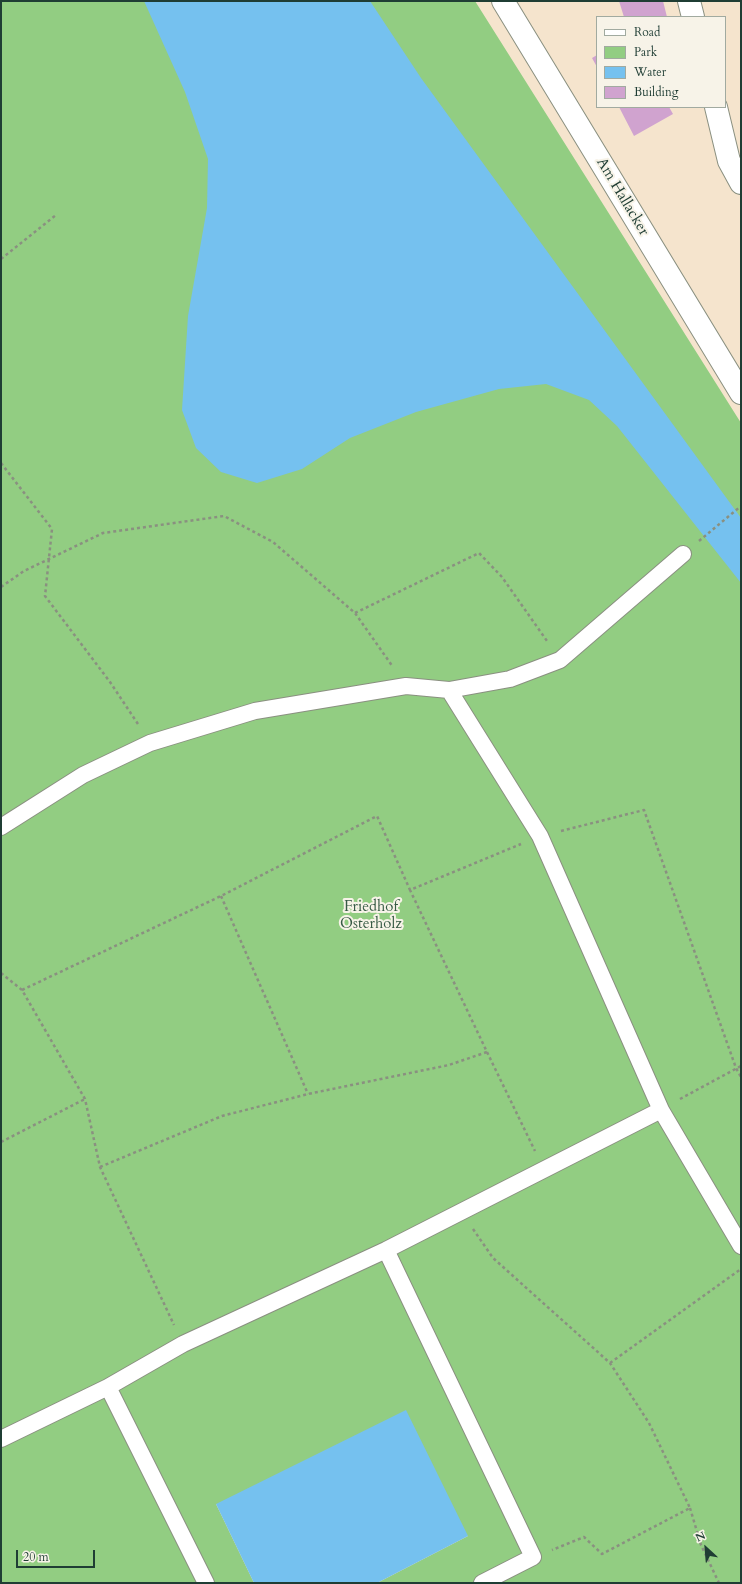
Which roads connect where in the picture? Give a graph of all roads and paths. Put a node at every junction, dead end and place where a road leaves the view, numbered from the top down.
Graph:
1 (502, 1) edge
2 (689, 1) edge
3 (693, 16) edge
4 (716, 108) edge
5 (741, 183) edge
6 (56, 215) dead end
7 (1, 259) edge
8 (741, 393) edge
9 (1, 463) edge
10 (740, 506) edge
11 (683, 554) joint
12 (49, 559) junction
13 (1, 587) edge
14 (354, 613) junction
15 (560, 660) junction
16 (406, 686) junction
17 (449, 690) junction
18 (150, 743) junction
19 (1, 827) edge
20 (540, 836) junction
21 (410, 890) junction
22 (220, 896) junction
23 (1, 973) edge
24 (22, 990) junction
25 (487, 1052) junction
26 (741, 1066) edge
27 (736, 1068) junction
28 (741, 1077) edge
29 (308, 1094) junction
30 (86, 1100) junction
31 (661, 1110) junction
32 (1, 1142) edge
33 (100, 1167) junction
34 (544, 1169) junction
35 (461, 1212) junction
36 (741, 1246) edge
37 (386, 1250) junction
38 (741, 1269) edge
39 (183, 1344) junction
40 (610, 1363) junction
41 (108, 1387) junction
42 (1, 1439) edge
43 (690, 1508) junction
44 (533, 1557) junction
45 (206, 1583) edge
46 (482, 1583) edge
47 (719, 1583) edge

1 - 8 street, Am Hallacker
2 - 3 street
4 - 5 street
6 - 7 path
9 - 12 path
10 - 11 path
11 - 15 lane
12 - 13 path
12 - 14 path
12 - 18 path
14 - 15 path
14 - 16 path
15 - 17 lane
16 - 17 lane
16 - 18 lane
17 - 20 lane
18 - 19 lane
20 - 21 path
20 - 27 path
20 - 31 lane
21 - 22 path
21 - 25 path
22 - 24 path
22 - 29 path
23 - 24 path
24 - 30 path
25 - 29 path
25 - 34 path
26 - 27 path
27 - 28 path
27 - 31 path
29 - 33 path
30 - 32 path
30 - 33 path
31 - 34 lane
31 - 36 lane
33 - 39 path
34 - 35 lane
35 - 37 lane
35 - 40 path
37 - 39 lane
37 - 44 lane
38 - 40 path
39 - 41 lane
40 - 43 path
41 - 42 lane
41 - 45 lane
43 - 44 path
43 - 47 path
44 - 46 lane

